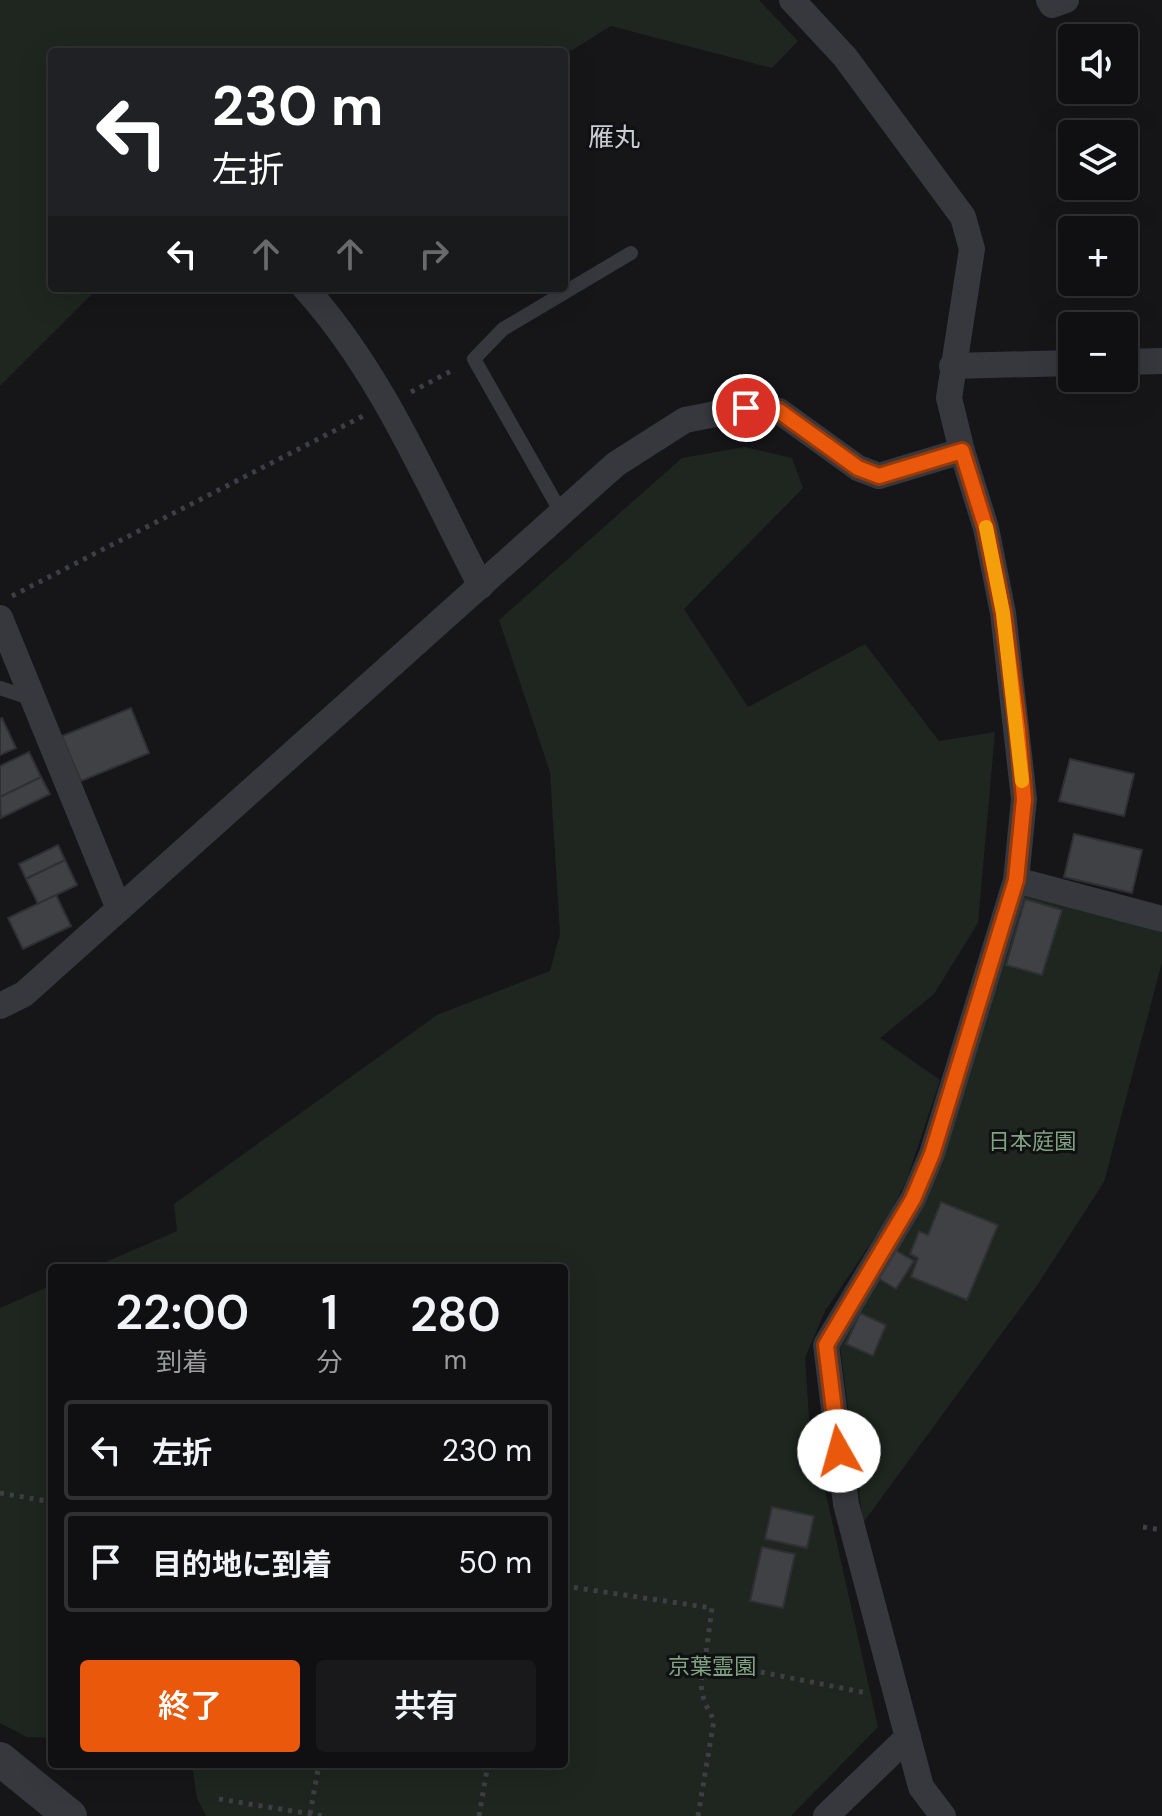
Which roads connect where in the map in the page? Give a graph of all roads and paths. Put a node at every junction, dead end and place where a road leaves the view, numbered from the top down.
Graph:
1 (792, 0) edge
2 (1049, 0) edge
3 (1066, 0) edge
4 (631, 253) dead end
5 (568, 290) edge
6 (309, 292) edge
7 (565, 292) edge
8 (474, 359) junction
9 (1162, 361) edge
10 (1138, 362) edge
11 (1058, 363) edge
12 (952, 366) junction
13 (386, 405) junction
14 (962, 451) junction
15 (562, 514) junction
16 (481, 586) junction
17 (0, 601) edge
18 (0, 618) edge
19 (0, 688) edge
20 (33, 699) junction
21 (1016, 880) junction
22 (119, 909) junction
23 (1162, 919) edge
24 (0, 1006) edge
25 (0, 1493) edge
26 (48, 1501) edge
27 (1143, 1527) dead end
28 (1162, 1530) edge
29 (568, 1587) edge
30 (705, 1661) junction
31 (900, 1700) junction
32 (908, 1737) junction
33 (0, 1759) edge
34 (318, 1768) edge
35 (487, 1768) edge
36 (219, 1799) dead end
37 (310, 1814) junction
38 (70, 1816) edge
39 (323, 1816) edge
40 (479, 1816) edge
41 (698, 1816) edge
42 (826, 1816) edge
43 (943, 1816) edge

1 - 12 street
2 - 3 street
4 - 5 lane
6 - 13 street
7 - 8 lane
8 - 13 path
8 - 15 lane
9 - 10 street
11 - 12 street
12 - 14 street
13 - 16 street
13 - 17 path
14 - 15 street
14 - 21 street
15 - 16 street
16 - 22 street
18 - 20 street
19 - 20 lane
20 - 22 street
21 - 23 street
21 - 31 street
22 - 24 street
25 - 26 path
27 - 28 path
29 - 30 path
30 - 31 path
30 - 41 path
31 - 32 street
32 - 42 street
32 - 43 street
33 - 38 street
34 - 37 path
35 - 40 path
36 - 37 path
37 - 39 path

